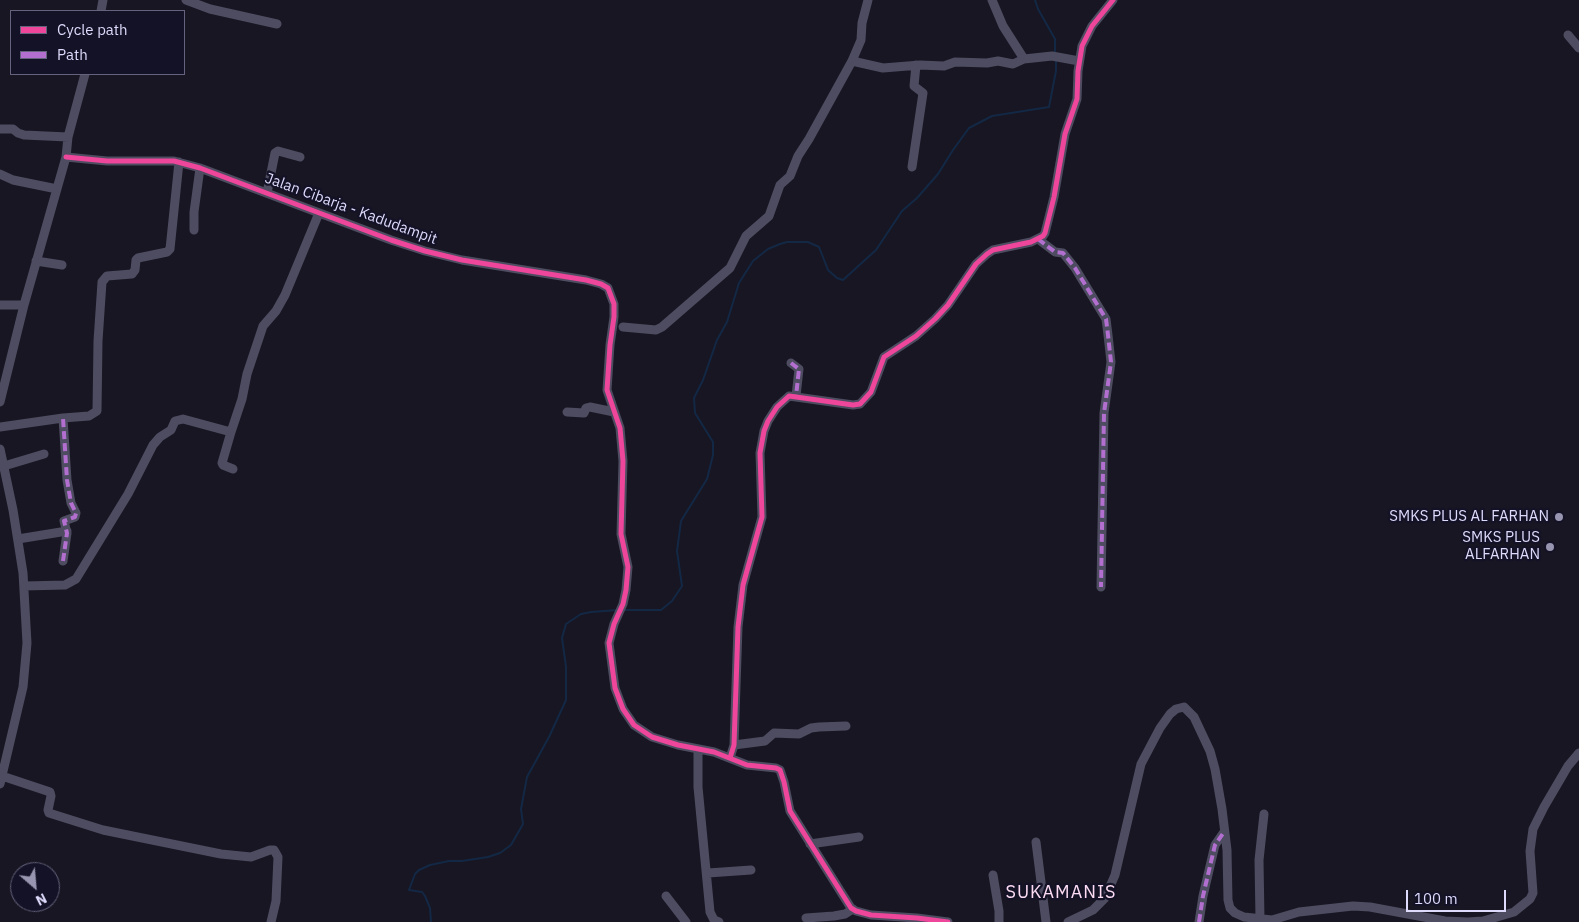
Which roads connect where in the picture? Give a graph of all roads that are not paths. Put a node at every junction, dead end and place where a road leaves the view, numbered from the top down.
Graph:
1 (186, 0) edge
2 (868, 0) edge
3 (992, 0) edge
4 (1113, 0) edge
5 (277, 24) dead end
6 (1568, 35) dead end
7 (1579, 48) edge
8 (1024, 59) junction
9 (852, 61) junction
10 (1079, 61) junction
11 (916, 65) junction
12 (85, 75) edge
13 (0, 129) edge
14 (68, 138) junction
15 (66, 157) junction
16 (300, 157) dead end
17 (179, 162) junction
18 (912, 167) dead end
19 (200, 168) junction
20 (0, 174) edge
21 (57, 189) junction
22 (267, 193) junction
23 (319, 213) junction
24 (194, 230) dead end
25 (1038, 239) junction
26 (36, 262) junction
27 (62, 265) dead end
28 (0, 305) edge
29 (24, 305) junction
30 (622, 327) dead end
31 (791, 363) dead end
32 (796, 396) junction
33 (0, 402) edge
34 (567, 412) dead end
35 (614, 412) junction
36 (63, 418) junction
37 (0, 427) edge
38 (231, 432) junction
39 (0, 449) edge
40 (44, 454) dead end
41 (4, 466) junction
42 (233, 469) dead end
43 (67, 531) junction
44 (18, 539) junction
45 (63, 561) dead end
46 (24, 586) junction
47 (1101, 587) dead end
48 (846, 726) dead end
49 (734, 745) junction
50 (698, 749) junction
51 (1579, 754) edge
52 (730, 758) junction
53 (3, 761) edge
54 (1, 780) edge
55 (1264, 814) dead end
56 (1224, 832) junction
57 (859, 837) dead end
58 (1036, 842) dead end
59 (810, 844) junction
60 (751, 870) dead end
61 (708, 873) junction
62 (994, 875) dead end
63 (666, 896) dead end
64 (854, 910) junction
65 (1402, 914) junction
66 (806, 918) dead end
67 (872, 918) edge
68 (1260, 919) junction
69 (1272, 921) edge
70 (271, 922) edge
71 (686, 922) edge
72 (719, 922) edge
73 (948, 922) edge
74 (999, 922) edge
75 (1046, 922) edge
76 (1068, 922) edge
77 (1199, 922) edge
78 (1410, 922) edge

1 - 5 street
2 - 9 street
3 - 8 street
4 - 10 street
6 - 7 street
8 - 10 street
8 - 11 street
9 - 11 street
9 - 30 street
10 - 25 street
11 - 18 street
12 - 14 street
13 - 14 street
14 - 15 street
15 - 17 street, Jalan Cibarja - Kadudampit
15 - 21 street
16 - 22 street
17 - 19 street, Jalan Cibarja - Kadudampit
17 - 36 street
19 - 22 street, Jalan Cibarja - Kadudampit
19 - 24 street
20 - 21 street
21 - 26 street
22 - 23 street, Jalan Cibarja - Kadudampit
23 - 35 street, Jalan Cibarja - Kadudampit
23 - 38 street
25 - 32 street
25 - 47 street
26 - 27 street
26 - 29 street
28 - 29 street
29 - 33 street
31 - 32 street
32 - 49 street
34 - 35 street
35 - 50 street, Jalan Cibarja - Kadudampit
36 - 37 street
36 - 43 street
38 - 42 street
38 - 46 street
39 - 41 street
40 - 41 street
41 - 44 street
43 - 44 street
43 - 45 street
44 - 46 street
46 - 53 street
48 - 49 street
49 - 52 street
50 - 52 street, Jalan Cibarja - Kadudampit
50 - 61 street
51 - 65 street
52 - 59 street, Jalan Cibarja - Kadudampit
53 - 54 street
54 - 70 street
55 - 68 street
56 - 68 street
56 - 76 street
56 - 77 street
57 - 59 street
58 - 75 street
59 - 64 street, Jalan Cibarja - Kadudampit
60 - 61 street
61 - 72 street
62 - 74 street
63 - 71 street
64 - 66 street
64 - 67 street
65 - 69 street
65 - 78 street
67 - 73 street
68 - 69 street

